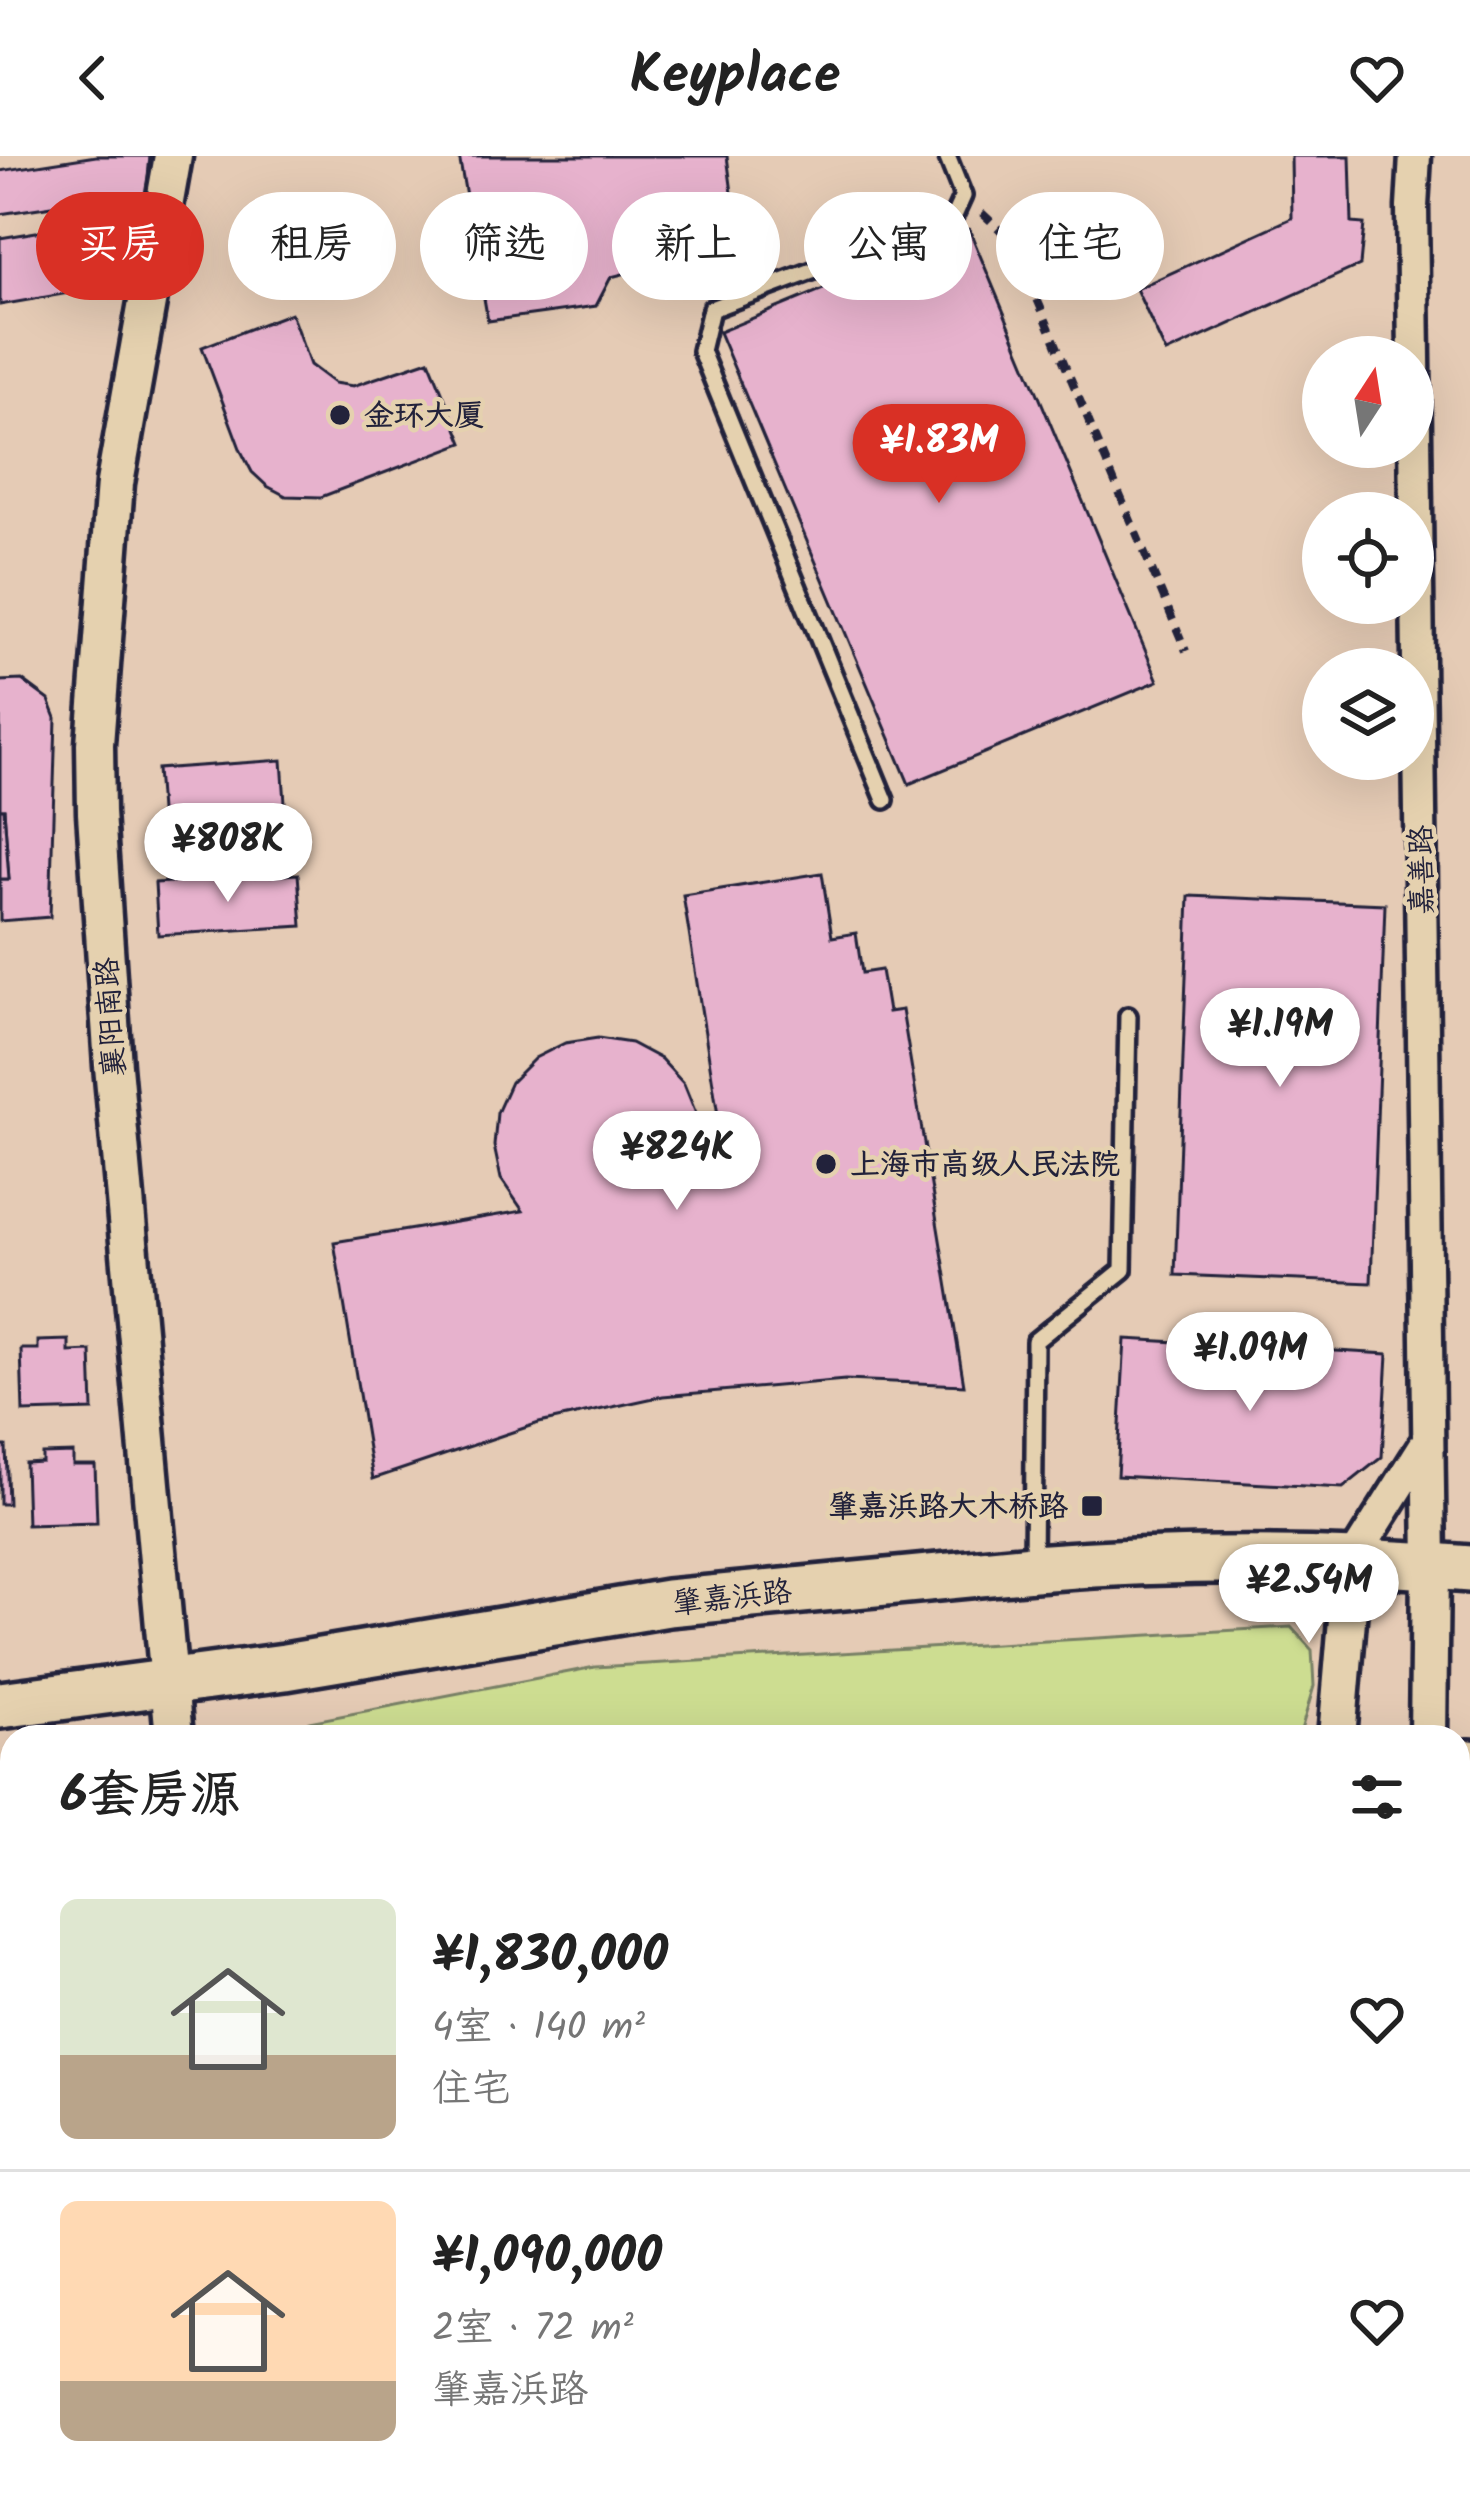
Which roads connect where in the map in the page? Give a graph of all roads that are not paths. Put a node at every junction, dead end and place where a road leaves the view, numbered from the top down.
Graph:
1 (173, 156) edge
2 (947, 156) edge
3 (1415, 156) edge
4 (885, 800) dead end
5 (1128, 1016) dead end
6 (1428, 1439) junction
7 (1352, 1561) junction
8 (1450, 1567) edge
9 (1033, 1568) junction
10 (168, 1682) junction
11 (0, 1705) edge
12 (173, 1725) edge
13 (1338, 1725) edge
14 (1430, 1725) edge

1 - 10 street, 襄阳南路
2 - 4 lane
3 - 6 street, 嘉善路
5 - 9 lane
6 - 7 street
6 - 8 street, 嘉善路
7 - 8 main road, 肇嘉浜路
7 - 9 main road, 肇嘉浜路
7 - 13 street
8 - 14 street
9 - 10 main road, 肇嘉浜路
10 - 11 main road, 肇嘉浜路
10 - 12 street, 襄阳南路

